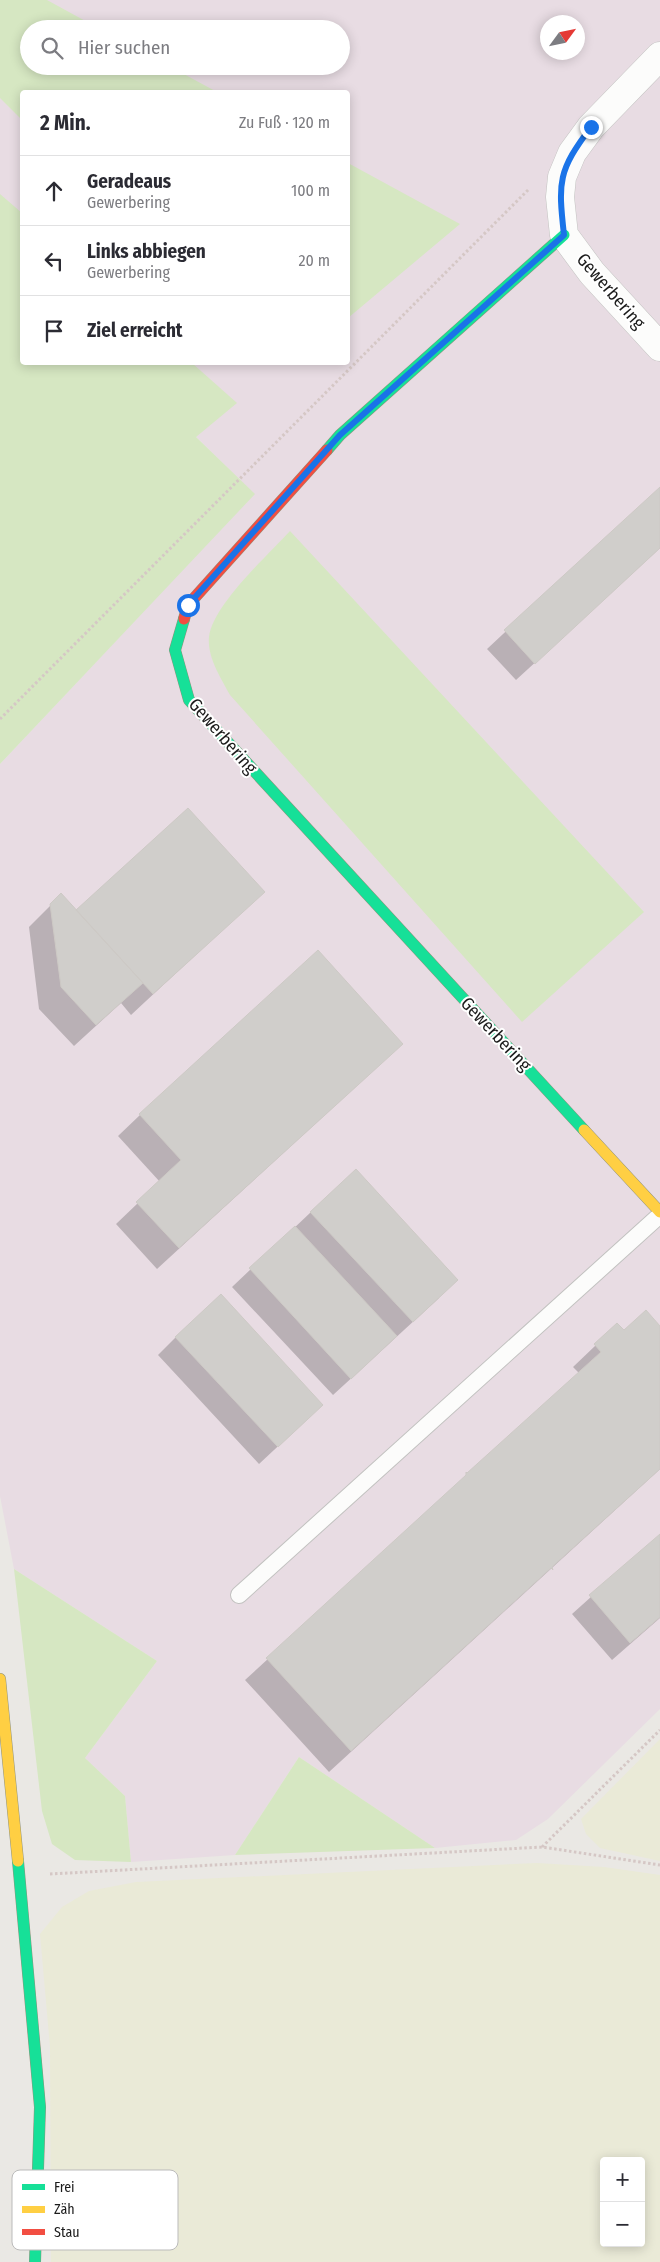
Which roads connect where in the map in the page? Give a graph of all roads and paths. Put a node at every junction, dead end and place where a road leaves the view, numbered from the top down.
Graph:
1 (660, 56) edge
2 (535, 183) dead end
3 (564, 235) junction
4 (660, 347) edge
5 (0, 719) edge
6 (660, 1214) edge
7 (239, 1595) dead end
8 (0, 1679) edge
9 (660, 1730) edge
10 (542, 1848) junction
11 (660, 1865) edge
12 (20, 1876) junction
13 (38, 2170) edge

1 - 3 street
2 - 5 path
3 - 4 street, Gewerbering
3 - 6 street, Gewerbering
6 - 7 lane
8 - 12 street
9 - 10 path
10 - 11 path
10 - 12 path
12 - 13 street

